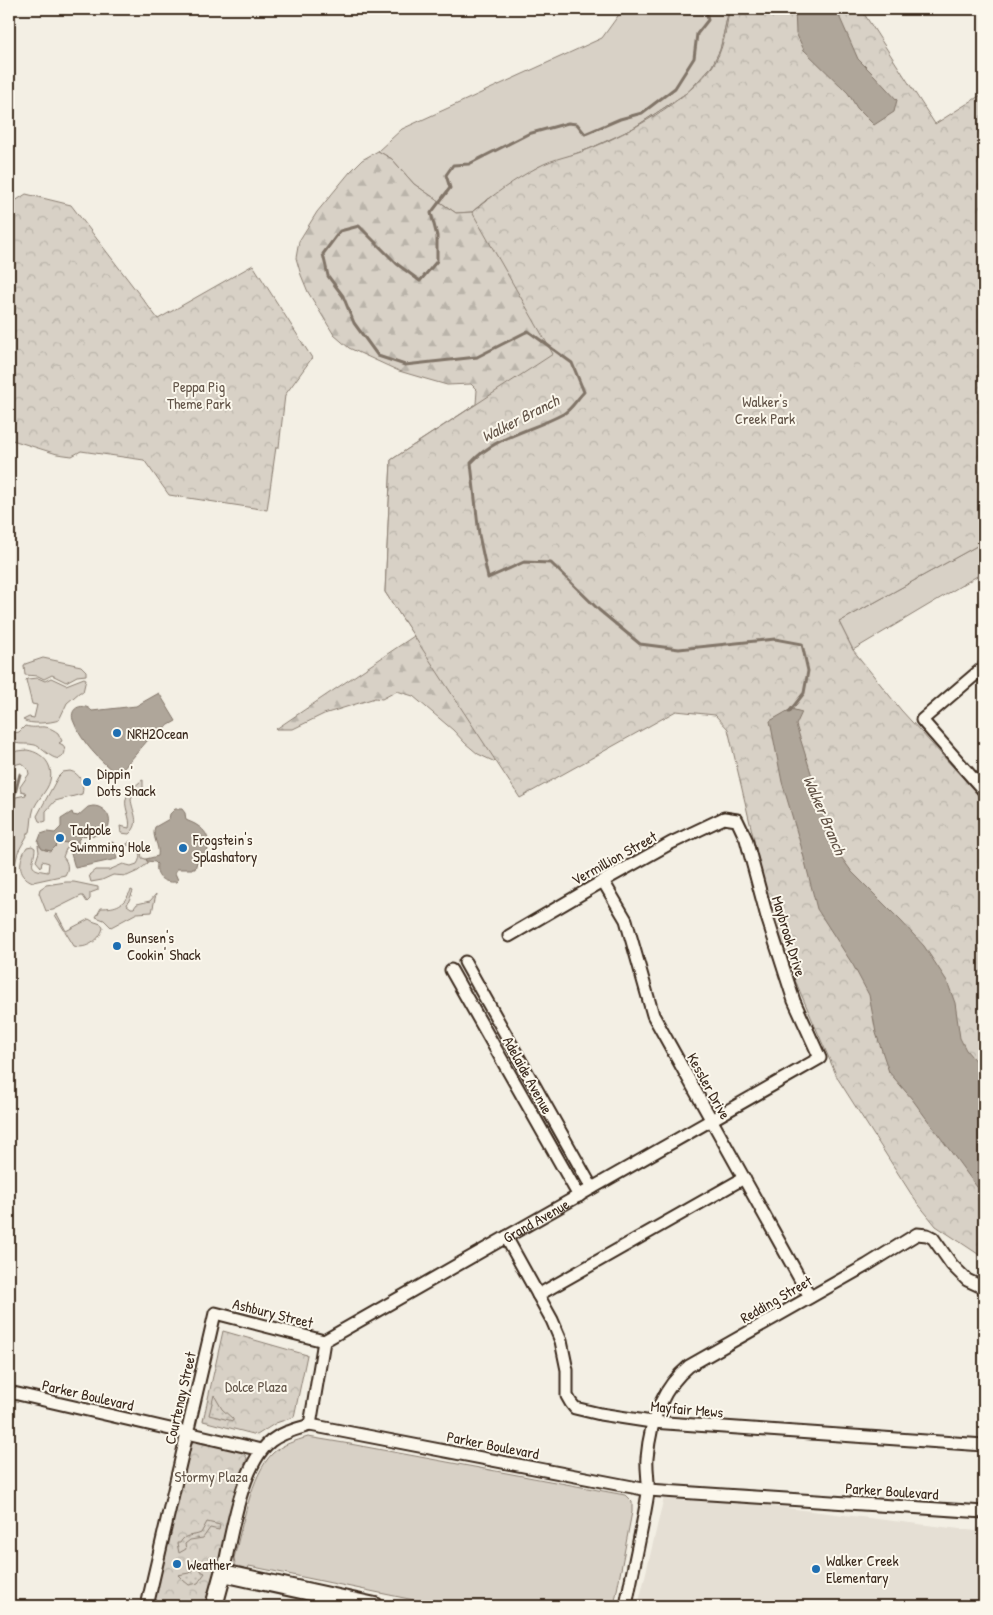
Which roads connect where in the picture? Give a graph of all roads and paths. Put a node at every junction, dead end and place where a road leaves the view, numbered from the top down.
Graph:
1 (984, 667) edge
2 (984, 791) edge
3 (737, 820) joint
4 (603, 881) junction
5 (509, 936) dead end
6 (465, 962) dead end
7 (451, 970) dead end
8 (820, 1058) joint
9 (711, 1120) junction
10 (744, 1178) junction
11 (592, 1188) junction
12 (579, 1196) junction
13 (506, 1237) junction
14 (984, 1288) edge
15 (538, 1295) junction
16 (810, 1297) junction
17 (214, 1313) joint
18 (324, 1341) junction
19 (9, 1392) edge
20 (652, 1422) junction
21 (310, 1425) junction
22 (188, 1433) junction
23 (984, 1445) edge
24 (261, 1450) junction
25 (648, 1490) junction
26 (984, 1512) edge
27 (222, 1573) junction
28 (147, 1606) edge
29 (214, 1606) edge
30 (375, 1606) edge
31 (626, 1606) edge

1 - 2 street
3 - 4 street, Vermillion Street
3 - 8 street, Maybrook Drive
4 - 5 street, Vermillion Street
4 - 9 street, Kessler Drive
6 - 11 street, Adelaide Avenue
7 - 12 street, Adelaide Avenue
8 - 9 street, Grand Avenue
9 - 10 street, Kessler Drive
9 - 11 street, Grand Avenue
10 - 15 street
10 - 16 street, Kessler Drive
11 - 12 street, Grand Avenue
12 - 13 street, Grand Avenue
13 - 15 street, Mayfair Mews
13 - 18 street, Grand Avenue
14 - 16 street, Redding Street
15 - 20 street, Mayfair Mews
16 - 20 street, Redding Street
17 - 18 street, Ashbury Street
17 - 22 street, Courtenay Street
18 - 21 street
19 - 22 street, Parker Boulevard
20 - 23 street, Mayfair Mews
20 - 25 street, Redding Street
21 - 24 street, Parker Boulevard
21 - 25 street, Parker Boulevard
22 - 24 street, Parker Boulevard
22 - 28 street, Courtenay Street
24 - 27 street
25 - 26 street, Parker Boulevard
25 - 31 street, Redding Street
27 - 29 street
27 - 30 street

